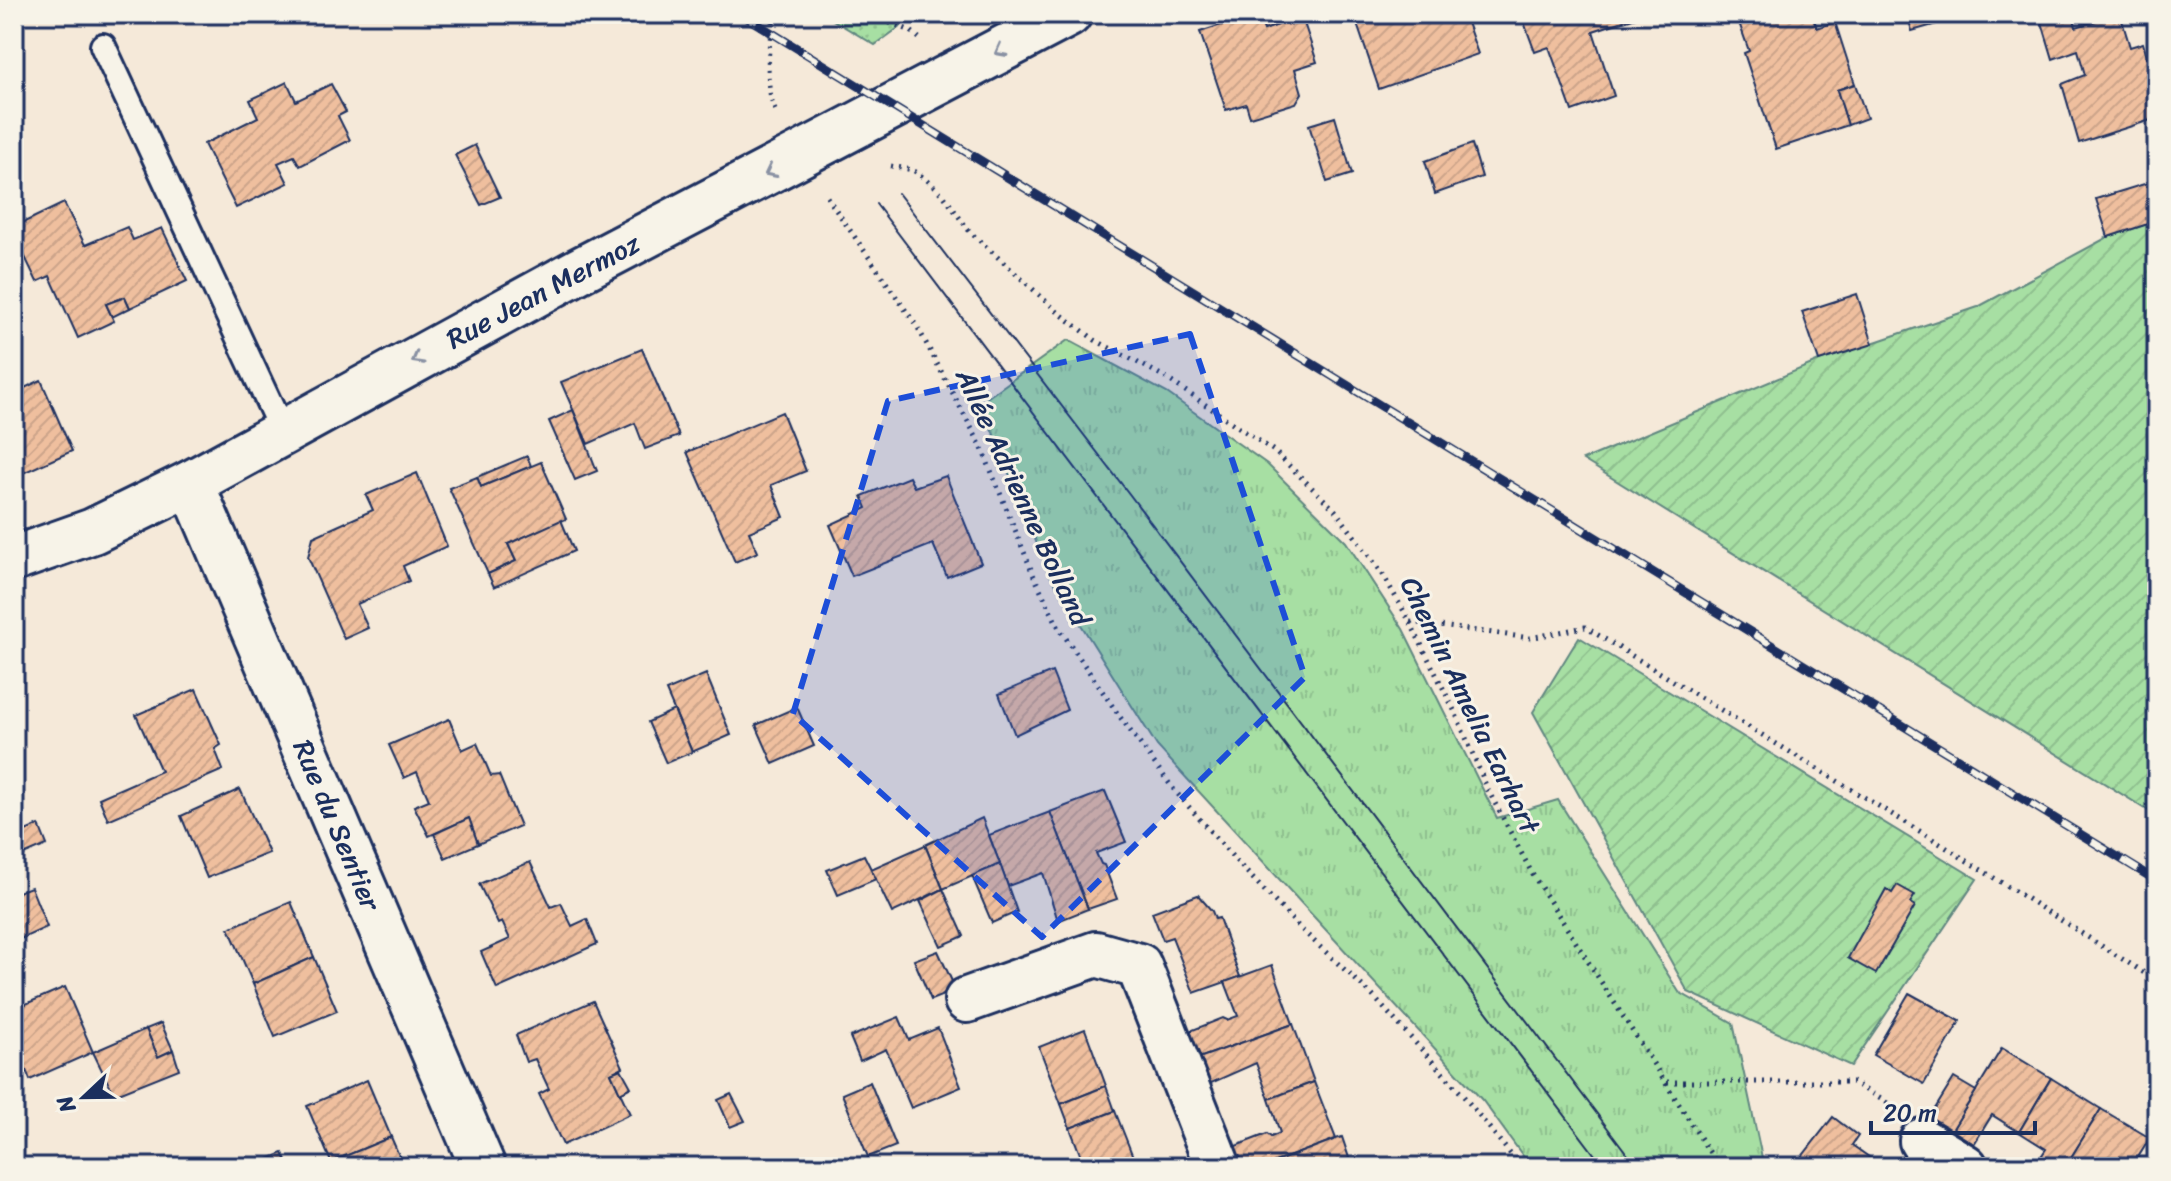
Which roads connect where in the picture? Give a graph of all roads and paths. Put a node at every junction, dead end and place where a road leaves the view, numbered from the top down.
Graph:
1 (775, 14) edge
2 (1069, 14) edge
3 (103, 46) dead end
4 (799, 157) junction
5 (887, 167) dead end
6 (283, 433) junction
7 (191, 483) junction
8 (14, 559) edge
9 (1410, 622) junction
10 (2157, 981) edge
11 (967, 1000) dead end
12 (1666, 1082) junction
13 (1922, 1141) joint
14 (483, 1167) edge
15 (1218, 1167) edge
16 (1521, 1167) edge
17 (1719, 1167) edge
18 (1965, 1167) edge

1 - 4 path, Allée Adrienne Bolland
2 -> 4 street, Rue Jean Mermoz
3 - 6 lane
4 -> 6 street, Rue Jean Mermoz
4 - 16 path, Allée Adrienne Bolland
5 - 9 path, Chemin Amelia Earhart
6 - 7 street, Rue Jean Mermoz
7 - 8 street, Rue Jean Mermoz
7 - 14 street, Rue du Sentier
9 - 10 path
9 - 12 path, Chemin Amelia Earhart
11 - 15 street
12 - 13 path
12 - 17 path, Chemin Amelia Earhart
13 - 18 street

